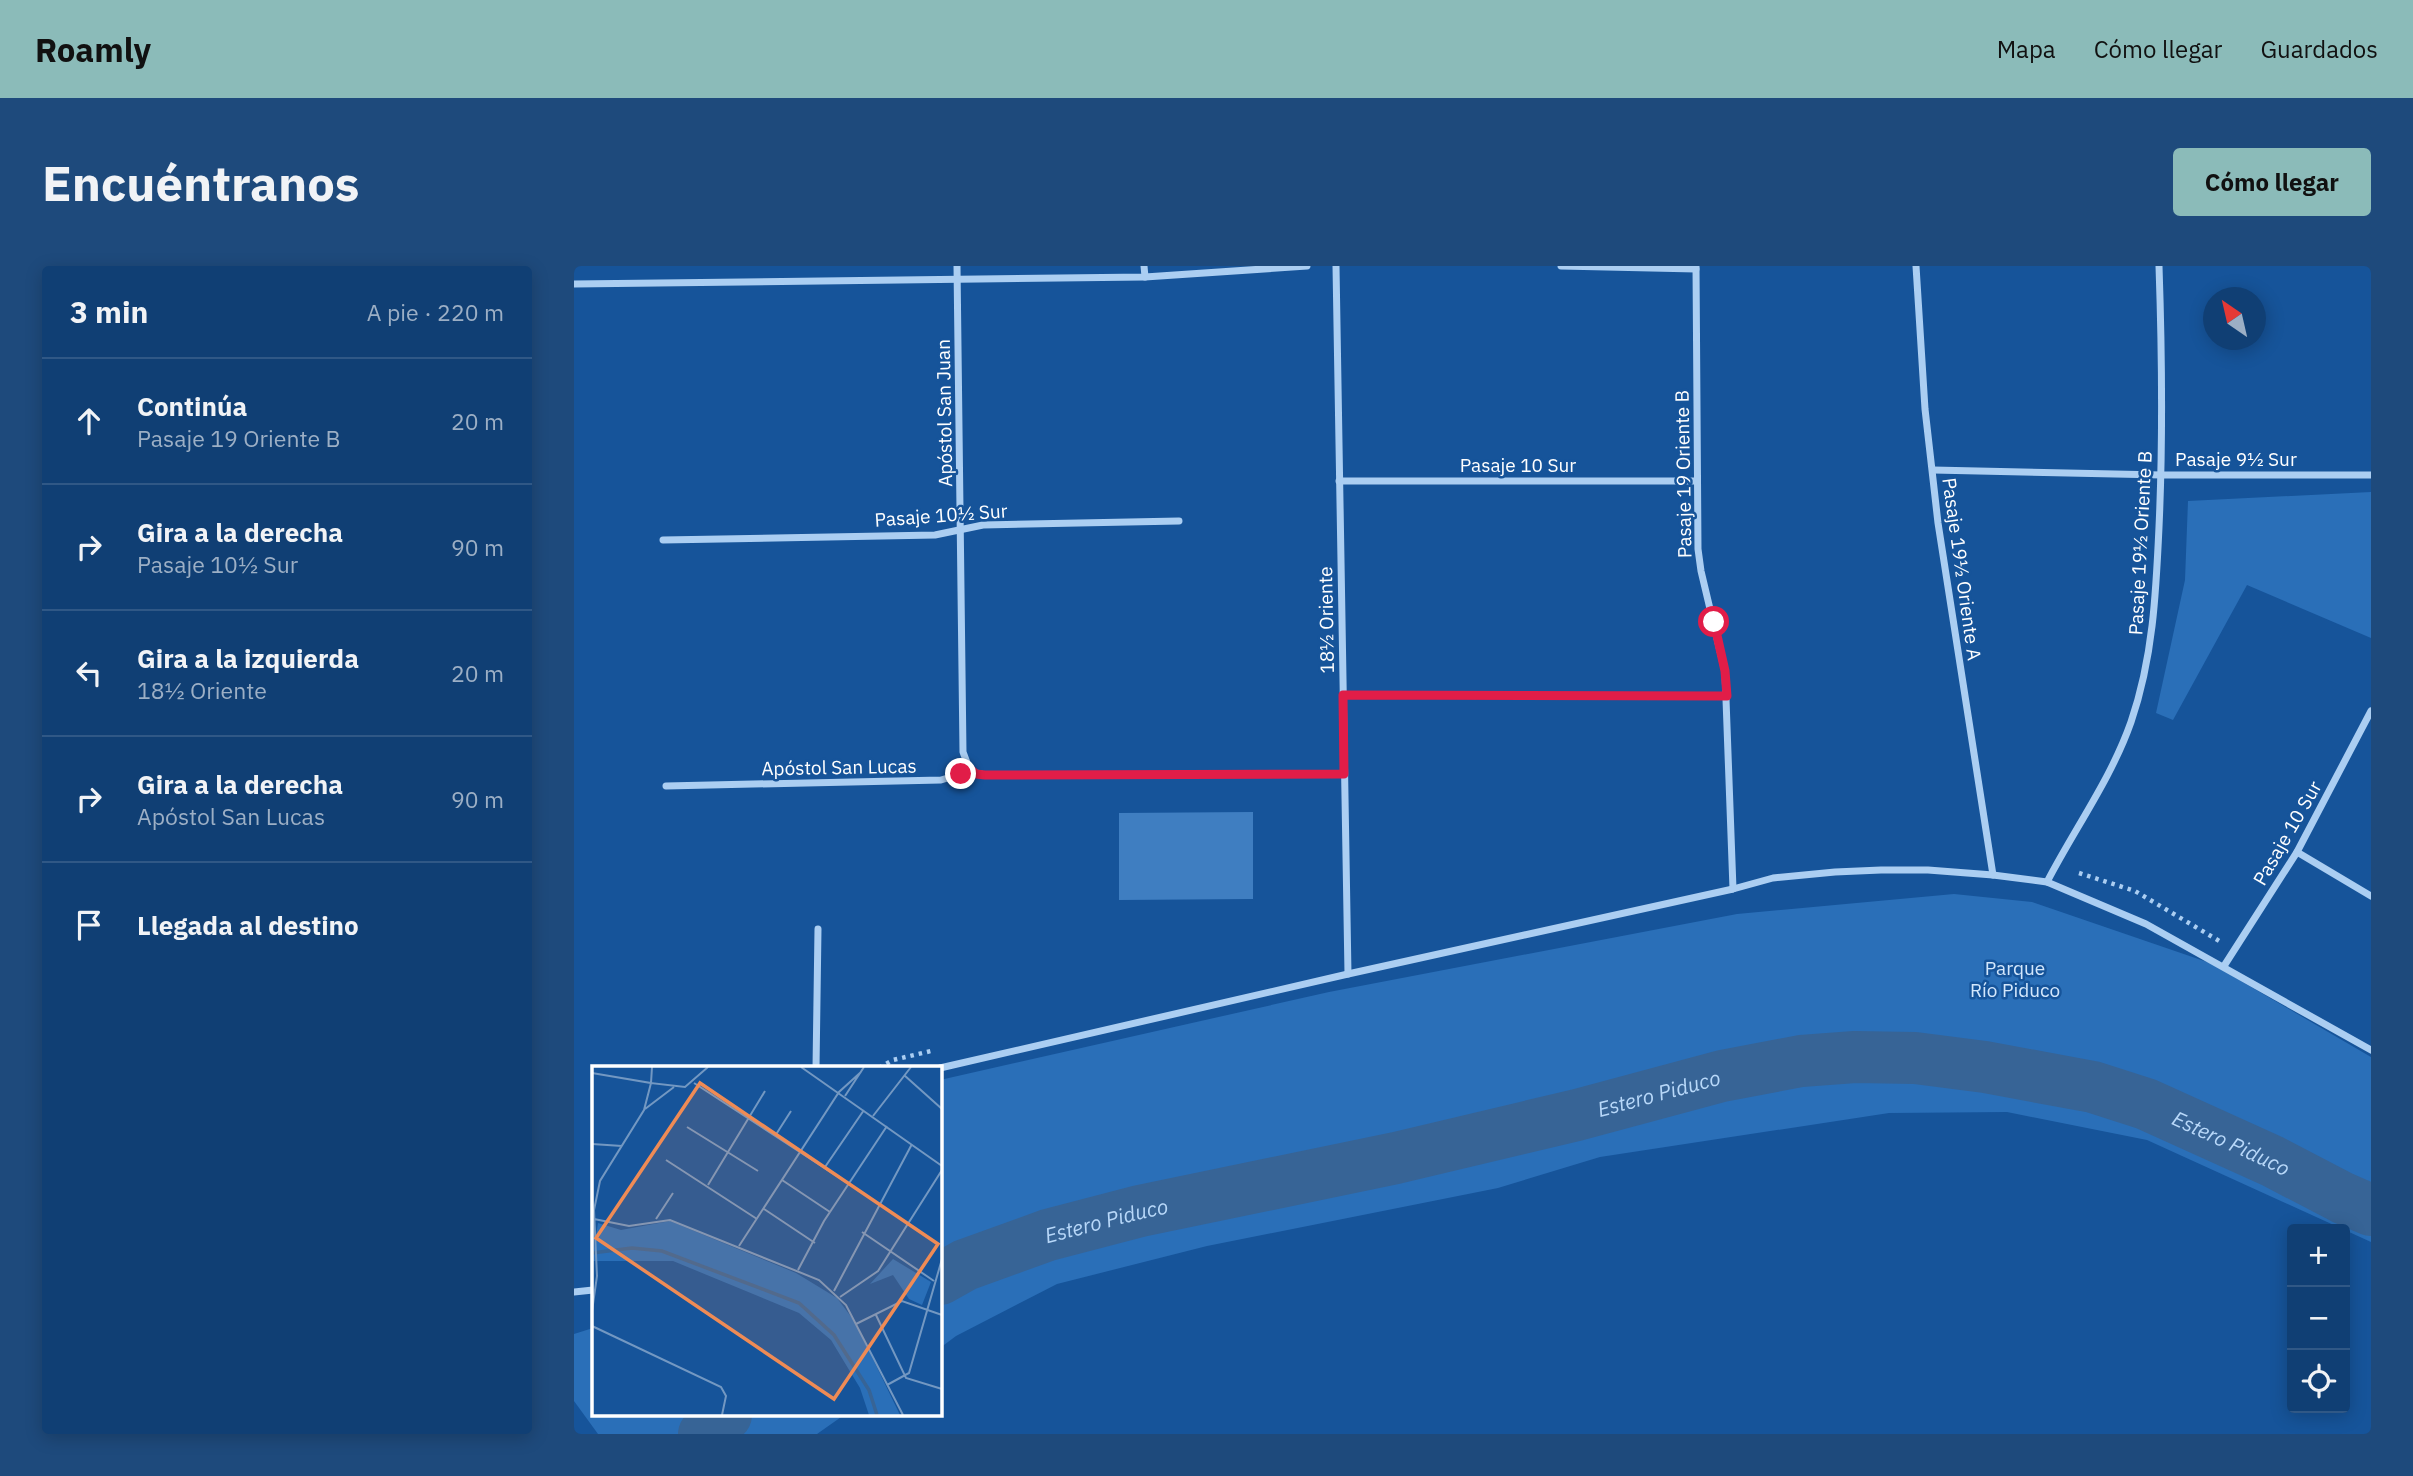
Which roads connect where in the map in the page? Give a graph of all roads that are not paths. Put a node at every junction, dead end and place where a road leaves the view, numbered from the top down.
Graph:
1 (957, 266) edge
2 (1144, 266) edge
3 (1307, 266) edge
4 (1336, 266) edge
5 (1561, 266) edge
6 (1916, 266) edge
7 (2159, 266) edge
8 (1696, 268) edge
9 (1144, 276) junction
10 (958, 279) junction
11 (574, 284) edge
12 (1933, 470) junction
13 (2162, 475) junction
14 (2371, 475) edge
15 (1339, 481) junction
16 (1697, 481) junction
17 (1179, 521) dead end
18 (961, 529) junction
19 (663, 540) dead end
20 (1343, 695) junction
21 (1727, 696) junction
22 (2371, 711) edge
23 (969, 768) junction
24 (1344, 774) junction
25 (666, 786) dead end
26 (2297, 852) junction
27 (1993, 875) junction
28 (2047, 882) junction
29 (1734, 889) junction
30 (2371, 896) edge
31 (818, 929) dead end
32 (2224, 967) junction
33 (1348, 974) junction
34 (2371, 1050) edge
35 (816, 1066) edge
36 (942, 1068) edge
37 (592, 1290) edge
38 (574, 1292) edge

1 - 10 street, Apóstol San Juan
2 - 9 street
3 - 9 street
4 - 15 street, 18½ Oriente
5 - 8 street
6 - 12 street, Pasaje 19½ Oriente A
7 - 13 street, Pasaje 19½ Oriente B
8 - 16 street, Pasaje 19 Oriente B
9 - 10 street
10 - 11 street
10 - 18 street, Apóstol San Juan
12 - 13 street, Pasaje 9½ Sur
12 - 27 street, Pasaje 19½ Oriente A
13 - 14 street, Pasaje 9½ Sur
13 - 28 street, Pasaje 19½ Oriente B
15 - 16 street, Pasaje 10 Sur
15 - 20 street, 18½ Oriente
16 - 21 street, Pasaje 19 Oriente B
17 - 18 street, Pasaje 10½ Sur
18 - 19 street, Pasaje 10½ Sur
18 - 23 street, Apóstol San Juan
20 - 21 street
20 - 24 street, 18½ Oriente
21 - 29 street, Pasaje 19 Oriente B
22 - 26 street, Pasaje 10 Sur
23 - 24 street
23 - 25 street, Apóstol San Lucas
24 - 33 street, 18½ Oriente
26 - 30 street
26 - 32 street, Pasaje 10 Sur
27 - 28 street
27 - 29 street
28 - 32 street
29 - 33 street
31 - 35 street
32 - 34 street
33 - 36 street
37 - 38 street

